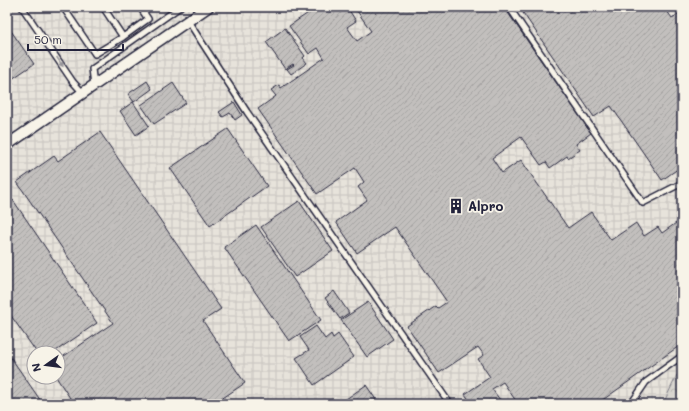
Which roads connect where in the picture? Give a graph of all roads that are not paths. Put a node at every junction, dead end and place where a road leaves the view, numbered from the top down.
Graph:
1 (22, 7) edge
2 (63, 7) edge
3 (102, 7) edge
4 (140, 7) edge
5 (180, 7) edge
6 (208, 7) edge
7 (509, 7) edge
8 (188, 21) junction
9 (123, 37) junction
10 (94, 85) junction
11 (83, 93) junction
12 (7, 145) edge
13 (682, 183) edge
14 (682, 356) edge
15 (450, 404) edge
16 (631, 404) edge

1 -> 11 lane
2 - 9 lane
3 - 9 lane
4 - 9 lane
5 - 10 lane
6 - 8 street
7 - 13 lane
8 - 10 street
8 - 15 lane
10 - 11 street
11 - 12 street
14 - 16 lane

